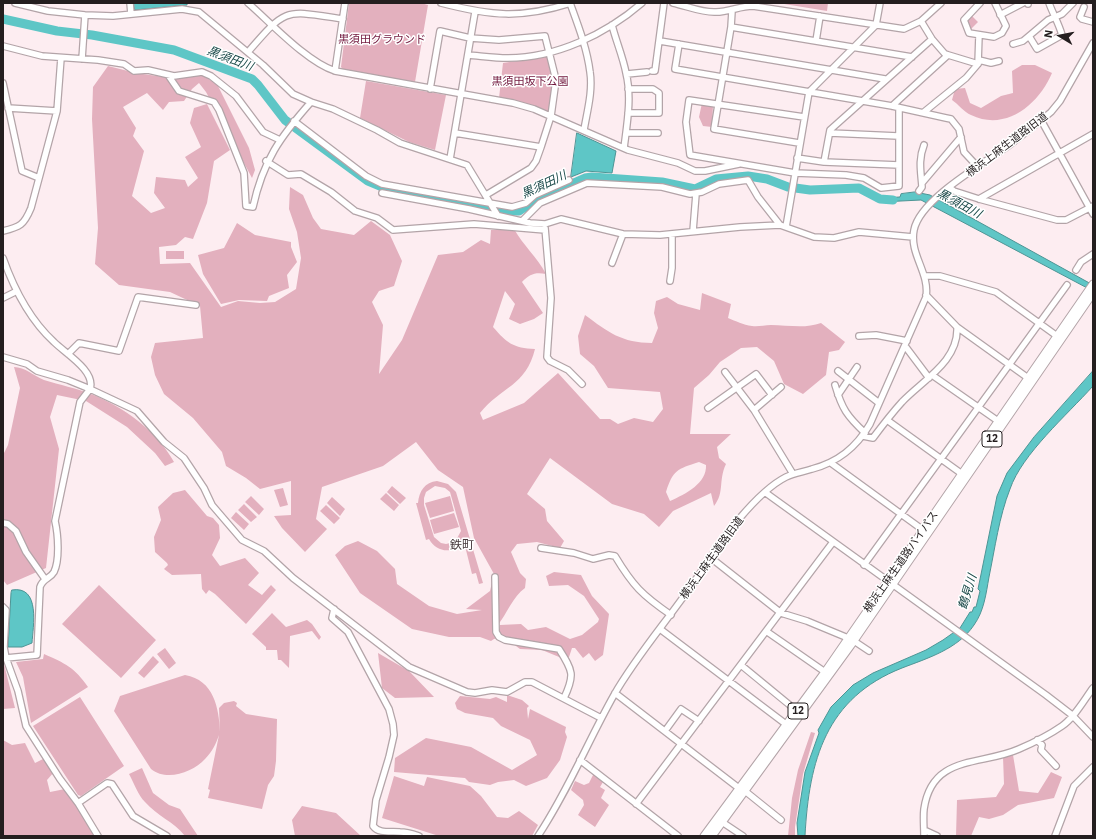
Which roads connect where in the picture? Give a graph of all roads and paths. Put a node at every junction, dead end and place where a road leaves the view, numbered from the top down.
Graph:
1 (15, 3) edge
2 (130, 3) edge
3 (248, 3) edge
4 (346, 3) edge
5 (441, 3) edge
6 (570, 3) edge
7 (642, 3) edge
8 (664, 3) edge
9 (673, 3) edge
10 (880, 3) edge
11 (940, 3) edge
12 (980, 3) edge
13 (995, 3) edge
14 (1024, 3) edge
15 (1049, 3) edge
16 (1073, 3) edge
17 (1084, 8) dead end
18 (732, 11) junction
19 (475, 12) junction
20 (131, 14) junction
21 (85, 15) junction
22 (1000, 15) junction
23 (820, 16) junction
24 (1055, 18) junction
25 (343, 20) junction
26 (921, 21) junction
27 (1093, 22) edge
28 (272, 24) junction
29 (612, 25) junction
30 (876, 25) junction
31 (731, 27) junction
32 (979, 35) junction
33 (1029, 36) junction
34 (470, 38) junction
35 (932, 39) junction
36 (583, 41) junction
37 (660, 41) junction
38 (816, 41) junction
39 (1093, 43) edge
40 (679, 44) junction
41 (1012, 44) dead end
42 (3, 46) edge
43 (854, 47) junction
44 (248, 52) junction
45 (550, 52) junction
46 (727, 52) junction
47 (468, 55) junction
48 (948, 55) junction
49 (912, 57) junction
50 (61, 58) junction
51 (82, 59) junction
52 (999, 61) dead end
53 (979, 62) junction
54 (831, 70) junction
55 (335, 71) junction
56 (627, 74) junction
57 (168, 75) junction
58 (722, 77) junction
59 (886, 79) junction
60 (3, 83) edge
61 (430, 89) junction
62 (628, 89) junction
63 (809, 92) junction
64 (461, 94) junction
65 (863, 101) junction
66 (311, 102) junction
67 (718, 104) junction
68 (892, 106) junction
69 (8, 108) junction
70 (899, 108) junction
71 (57, 111) junction
72 (924, 112) junction
73 (628, 113) junction
74 (550, 116) junction
75 (804, 116) junction
76 (1041, 120) junction
77 (294, 121) junction
78 (584, 130) junction
79 (455, 133) junction
80 (626, 133) junction
81 (658, 133) dead end
82 (830, 133) junction
83 (1093, 134) edge
84 (898, 136) junction
85 (961, 137) junction
86 (280, 140) junction
87 (799, 143) junction
88 (924, 145) dead end
89 (541, 147) junction
90 (624, 148) junction
91 (1058, 153) junction
92 (797, 158) junction
93 (450, 159) junction
94 (266, 161) junction
95 (824, 162) junction
96 (739, 164) junction
97 (898, 165) junction
98 (977, 166) junction
99 (794, 174) junction
100 (39, 178) junction
101 (569, 180) dead end
102 (922, 183) junction
103 (950, 188) junction
104 (919, 191) dead end
105 (382, 193) dead end
106 (696, 194) junction
107 (486, 196) junction
108 (979, 199) junction
109 (491, 204) junction
110 (522, 204) junction
111 (1091, 207) edge
112 (1093, 214) edge
113 (497, 215) junction
114 (526, 216) junction
115 (522, 221) junction
116 (783, 226) junction
117 (545, 227) junction
118 (3, 231) edge
119 (694, 231) junction
120 (623, 234) junction
121 (672, 234) junction
122 (913, 237) junction
123 (1093, 254) edge
124 (3, 258) edge
125 (612, 263) dead end
126 (1076, 270) dead end
127 (925, 276) junction
128 (670, 281) dead end
129 (1093, 284) edge
130 (1067, 285) dead end
131 (17, 291) junction
132 (1091, 293) edge
133 (926, 295) junction
134 (3, 298) edge
135 (196, 306) dead end
136 (1038, 322) junction
137 (957, 327) junction
138 (859, 336) dead end
139 (1057, 336) junction
140 (906, 344) junction
141 (68, 354) junction
142 (3, 357) edge
143 (1008, 364) junction
144 (858, 367) dead end
145 (838, 371) dead end
146 (725, 372) dead end
147 (930, 376) junction
148 (1028, 378) junction
149 (849, 380) junction
150 (582, 384) dead end
151 (835, 385) dead end
152 (736, 387) junction
153 (781, 387) dead end
154 (90, 389) junction
155 (772, 395) junction
156 (838, 395) junction
157 (879, 403) junction
158 (977, 407) junction
159 (708, 408) dead end
160 (754, 410) junction
161 (887, 420) junction
162 (998, 421) junction
163 (864, 434) junction
164 (940, 458) junction
165 (831, 463) junction
166 (793, 474) junction
167 (962, 474) junction
168 (766, 493) junction
169 (901, 514) junction
170 (3, 523) edge
171 (923, 530) junction
172 (833, 542) junction
173 (541, 548) dead end
174 (711, 558) junction
175 (864, 565) junction
176 (494, 577) dead end
177 (45, 579) junction
178 (890, 584) junction
179 (3, 607) edge
180 (334, 609) junction
181 (780, 613) junction
182 (671, 615) junction
183 (660, 629) junction
184 (766, 632) junction
185 (851, 640) junction
186 (869, 651) dead end
187 (6, 658) junction
188 (741, 665) junction
189 (825, 672) junction
190 (728, 681) junction
191 (1093, 688) edge
192 (615, 693) junction
193 (564, 698) junction
194 (797, 711) junction
195 (1072, 715) junction
196 (601, 718) junction
197 (698, 720) junction
198 (787, 725) junction
199 (665, 731) junction
200 (1092, 733) edge
201 (1037, 740) junction
202 (682, 743) junction
203 (580, 760) junction
204 (1056, 766) dead end
205 (1093, 767) edge
206 (743, 790) junction
207 (78, 803) junction
208 (636, 804) junction
209 (782, 820) dead end
210 (722, 822) junction
211 (924, 833) edge
212 (392, 835) edge
213 (98, 836) edge
214 (167, 836) edge
215 (419, 836) edge
216 (538, 836) edge
217 (678, 836) edge
218 (704, 836) edge
219 (712, 836) edge
220 (743, 836) edge
221 (937, 836) edge
222 (1055, 836) edge

1 - 21 street
2 - 20 street
3 - 28 street
4 - 25 street
5 - 19 street
6 - 19 street
6 - 36 street
7 - 29 street
8 - 37 street
9 - 18 street
10 - 30 street
11 - 26 street
12 - 32 street
13 - 22 street
14 - 22 street
15 - 24 street
16 - 24 street
17 - 27 street
18 - 23 street
18 - 31 street
19 - 34 street
20 - 21 street
20 - 44 street
21 - 51 street
22 - 32 street
23 - 30 street
23 - 38 street
24 - 33 street
24 - 33 street
25 - 28 street
25 - 55 street
26 - 30 street
26 - 35 street
28 - 44 street
28 - 55 street
29 - 36 street
29 - 56 street
30 - 43 street
31 - 38 street
31 - 46 street
32 - 53 street
33 - 41 street
34 - 45 street
34 - 47 street
34 - 61 street
35 - 48 street
35 - 49 street
36 - 45 street
36 - 78 street
37 - 40 street
37 - 56 street
38 - 43 street
39 - 76 street, 横浜上麻生道路旧道
40 - 46 street
40 - 58 street
42 - 50 street
43 - 49 street
43 - 54 street
44 - 66 street
45 - 47 street
45 - 74 street
46 - 54 street
46 - 58 street
47 - 64 street
48 - 53 street
48 - 68 street
49 - 59 street
50 - 51 street
50 - 71 street
51 - 57 street
52 - 53 street
53 - 72 street
54 - 59 street
54 - 63 street
55 - 61 street
56 - 62 street
57 - 86 street
57 - 94 street
58 - 63 street
58 - 67 street
59 - 65 street
60 - 69 street
61 - 64 street
62 - 73 street
62 - 73 street
63 - 65 street
63 - 75 street
64 - 74 street
64 - 79 street
65 - 68 street
65 - 82 street
66 - 77 street
66 - 93 street
67 - 75 street
67 - 87 street
67 - 96 street
68 - 70 street
69 - 71 street
69 - 100 street
70 - 72 street
70 - 84 street
71 - 100 street
72 - 85 street
73 - 80 street
74 - 78 street
74 - 89 street
75 - 87 street
76 - 91 street
76 - 98 street, 横浜上麻生道路旧道
77 - 86 street
77 - 109 street
78 - 90 street
79 - 89 street
79 - 93 street
80 - 81 street
80 - 90 street
82 - 84 street
82 - 95 street
83 - 91 street
84 - 97 street
85 - 98 street
85 - 102 street
86 - 94 street
87 - 92 street
88 - 102 street
89 - 107 street
90 - 96 street
91 - 108 street
91 - 111 street
92 - 95 street
92 - 99 street
93 - 107 street
94 - 117 street
95 - 97 street
96 - 99 street
97 - 99 street
98 - 103 street, 横浜上麻生道路旧道
99 - 116 street
100 - 118 street
101 - 110 street
102 - 104 street
103 - 108 street
103 - 122 street, 横浜上麻生道路旧道
105 - 113 street
106 - 114 street
106 - 116 street
106 - 119 street
107 - 109 street
108 - 111 street
109 - 110 street
109 - 113 street
110 - 114 street
111 - 112 street
113 - 115 street
114 - 115 street
115 - 117 street
116 - 119 street
116 - 122 street
117 - 120 street
117 - 150 street
119 - 121 street
120 - 121 street
120 - 125 street
121 - 128 street
122 - 127 street, 横浜上麻生道路旧道
123 - 126 street
124 - 131 street
127 - 133 street, 横浜上麻生道路旧道
127 - 136 street
129 - 132 main road, 横浜上麻生道路バイパス / 12
130 - 136 street
131 - 134 street
131 - 141 street
132 - 139 main road, 横浜上麻生道路バイパス / 12
132 - 178 main road, 横浜上麻生道路バイパス / 12
133 - 137 street
133 - 140 street, 横浜上麻生道路旧道
135 - 141 street
136 - 139 street
136 - 143 street
137 - 143 street
137 - 147 street
138 - 140 street
139 - 148 main road, 横浜上麻生道路バイパス / 12
140 - 147 street
140 - 157 street, 横浜上麻生道路旧道
141 - 154 street
142 - 154 street
143 - 148 street
143 - 158 street
144 - 149 street
145 - 149 street
146 - 152 street
147 - 158 street
147 - 161 street
148 - 162 main road, 横浜上麻生道路バイパス / 12
149 - 156 street
149 - 157 street
151 - 156 street
152 - 155 street
152 - 159 street
152 - 160 street
153 - 155 street
154 - 177 street
154 - 180 street
155 - 160 street
156 - 163 street
157 - 163 street, 横浜上麻生道路旧道
158 - 162 street
158 - 164 street
160 - 166 street
161 - 163 street
161 - 164 street
162 - 167 main road, 横浜上麻生道路バイパス / 12
163 - 165 street, 横浜上麻生道路旧道
164 - 167 street
164 - 169 street
165 - 166 street, 横浜上麻生道路旧道
165 - 169 street
166 - 168 street, 横浜上麻生道路旧道
167 - 171 main road, 横浜上麻生道路バイパス / 12
168 - 172 street
168 - 174 street, 横浜上麻生道路旧道
169 - 171 street
169 - 175 street
170 - 177 street
171 - 178 main road, 横浜上麻生道路バイパス / 12
172 - 175 street
172 - 181 street
173 - 182 street
174 - 181 street
174 - 182 street, 横浜上麻生道路旧道
175 - 178 street
176 - 193 street
177 - 187 street
178 - 185 main road, 横浜上麻生道路バイパス / 12
178 - 195 street
179 - 187 street
180 - 193 street
180 - 212 street
181 - 184 street
181 - 185 street
182 - 183 street, 横浜上麻生道路旧道
183 - 190 street
183 - 192 street, 横浜上麻生道路旧道
184 - 188 street
184 - 189 street
185 - 186 street
185 - 189 main road, 横浜上麻生道路バイパス / 12
185 - 206 main road, 横浜上麻生道路バイパス / 12
187 - 207 street
188 - 190 street
188 - 194 street
189 - 194 main road, 横浜上麻生道路バイパス / 12
190 - 197 street
190 - 198 street
191 - 195 street
192 - 196 street, 横浜上麻生道路旧道
192 - 199 street
193 - 196 street
194 - 198 main road, 横浜上麻生道路バイパス / 12
195 - 200 street
195 - 201 street
196 - 203 street, 横浜上麻生道路旧道
197 - 199 street
197 - 202 street
198 - 206 main road, 横浜上麻生道路バイパス / 12
199 - 202 street
201 - 204 street
201 - 211 street
202 - 206 street
202 - 208 street
203 - 208 street
203 - 216 street, 横浜上麻生道路旧道
205 - 222 street
206 - 209 street
206 - 210 main road, 横浜上麻生道路バイパス / 12
206 - 218 main road, 横浜上麻生道路バイパス / 12
207 - 213 street
207 - 214 street
208 - 217 street
210 - 219 main road, 横浜上麻生道路バイパス / 12
210 - 220 street
211 - 221 street
212 - 215 street

